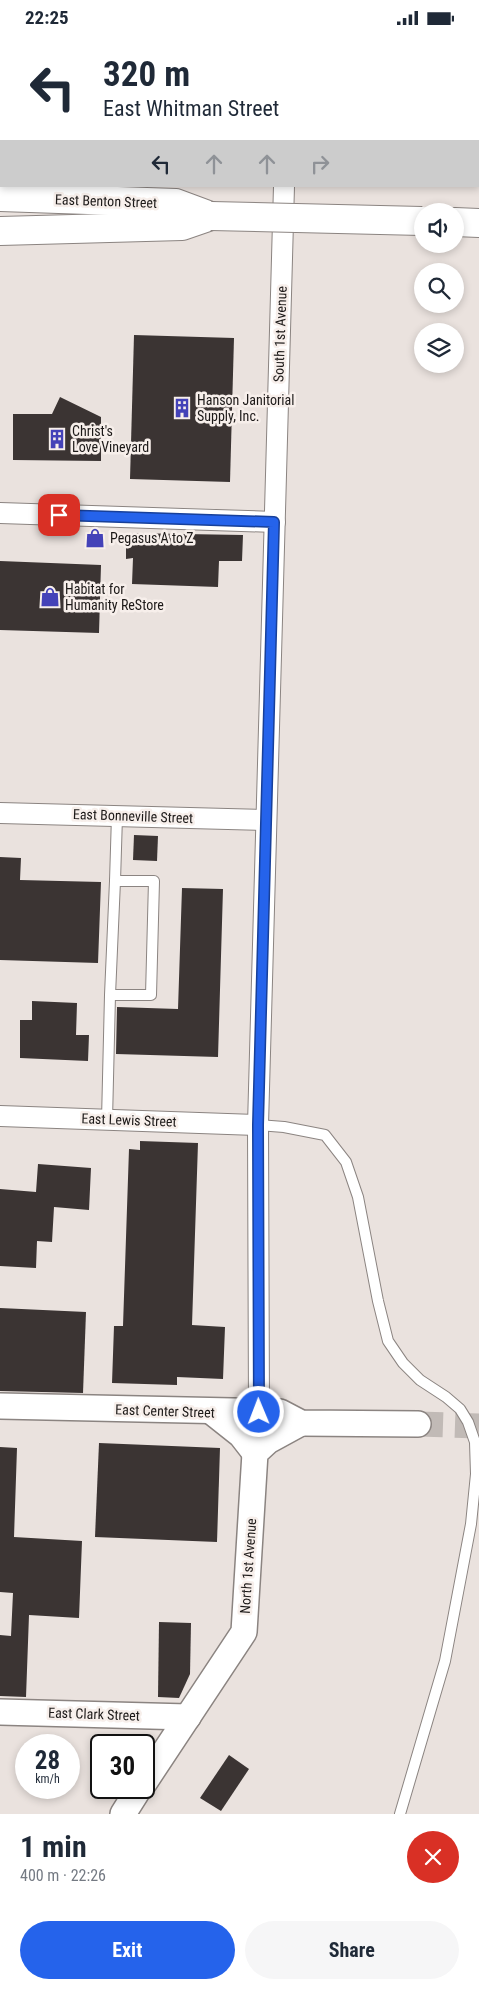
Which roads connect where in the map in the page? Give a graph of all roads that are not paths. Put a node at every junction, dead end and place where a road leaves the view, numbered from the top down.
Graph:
1 (284, 187) edge
2 (0, 197) edge
3 (74, 200) junction
4 (211, 216) junction
5 (0, 217) edge
6 (414, 221) edge
7 (464, 222) edge
8 (479, 223) edge
9 (0, 231) edge
10 (0, 513) edge
11 (274, 522) junction
12 (0, 813) edge
13 (117, 816) junction
14 (266, 820) junction
15 (115, 881) junction
16 (110, 995) junction
17 (0, 1116) edge
18 (107, 1120) junction
19 (258, 1125) junction
20 (0, 1406) edge
21 (212, 1412) junction
22 (259, 1412) junction
23 (301, 1423) junction
24 (418, 1423) tunnel mouth
25 (255, 1453) junction
26 (0, 1712) edge
27 (188, 1717) junction
28 (155, 1766) edge
29 (132, 1799) edge
30 (123, 1814) edge
31 (400, 1814) edge

1 - 11 street, South 1st Avenue
2 - 3 main road, East Benton Street
3 - 4 main road, East Benton Street
3 - 5 main road
4 - 6 main road, East Benton Street, bridge
4 - 9 main road, East Benton Street
7 - 8 main road
10 - 11 street
11 - 14 street, South 1st Avenue
12 - 13 street, East Bonneville Street
13 - 14 street, East Bonneville Street
13 - 15 lane
14 - 19 street, South 1st Avenue
15 - 16 lane
15 - 16 lane
16 - 18 lane
17 - 18 street, East Lewis Street
18 - 19 street, East Lewis Street
19 - 22 street, South 1st Avenue
19 - 31 lane
20 - 21 street, East Center Street
21 - 22 street, East Center Street
21 - 25 street
22 - 23 street, East Center Street
23 - 24 street, East Center Street
23 - 25 street
25 - 27 street, North 1st Avenue
26 - 27 street, East Clark Street
27 - 28 street, North 1st Avenue
29 - 30 street

